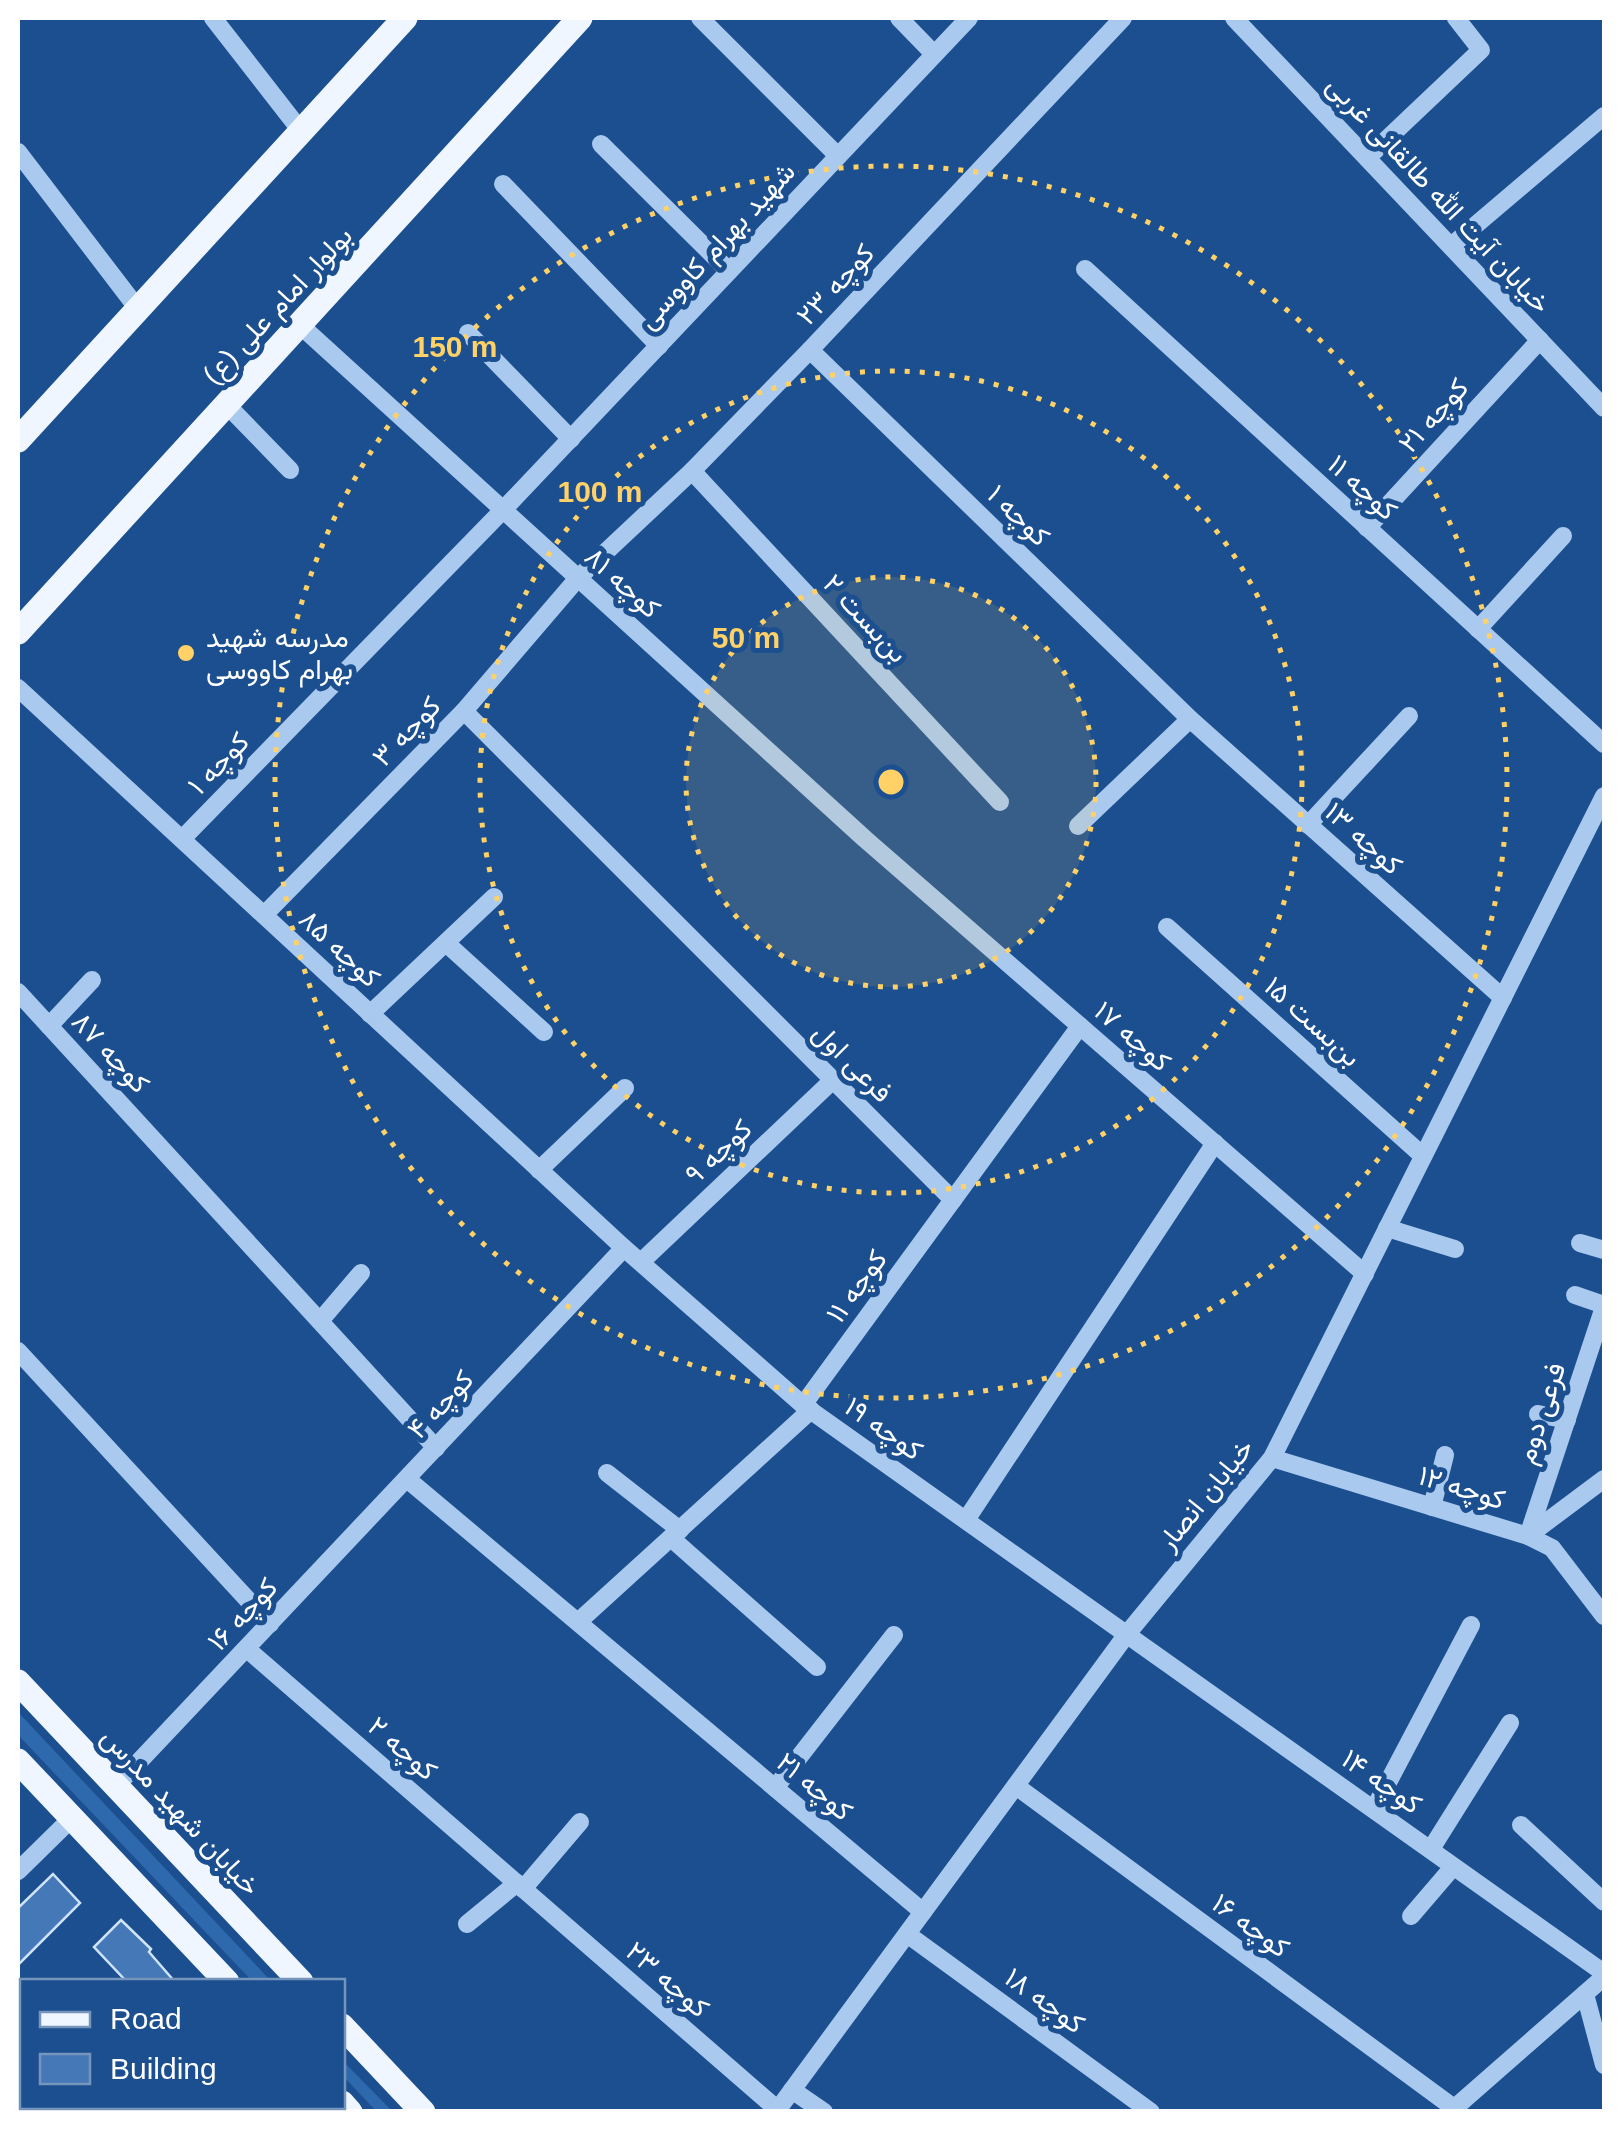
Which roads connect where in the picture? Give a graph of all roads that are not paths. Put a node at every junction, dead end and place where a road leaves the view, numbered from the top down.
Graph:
1 (213, 18) edge
2 (405, 18) edge
3 (580, 18) edge
4 (700, 18) edge
5 (898, 18) edge
6 (968, 18) edge
7 (1123, 18) edge
8 (1234, 18) edge
9 (1456, 18) edge
10 (934, 54) junction
11 (1604, 116) edge
12 (301, 131) junction
13 (602, 144) dead end
14 (18, 152) edge
15 (838, 156) junction
16 (1367, 158) junction
17 (503, 184) dead end
18 (1451, 246) junction
19 (1084, 269) dead end
20 (729, 271) junction
21 (138, 309) junction
22 (300, 324) junction
23 (468, 334) dead end
24 (1540, 340) junction
25 (658, 346) junction
26 (810, 350) junction
27 (226, 404) junction
28 (1604, 408) edge
29 (571, 439) junction
30 (18, 440) edge
31 (290, 470) dead end
32 (692, 471) junction
33 (504, 510) junction
34 (1368, 528) junction
35 (1563, 536) dead end
36 (578, 578) junction
37 (1478, 630) junction
38 (18, 632) edge
39 (18, 688) edge
40 (464, 711) junction
41 (1408, 716) dead end
42 (1190, 719) junction
43 (1604, 744) edge
44 (1604, 796) edge
45 (1000, 802) dead end
46 (1308, 825) junction
47 (1078, 826) dead end
48 (182, 839) junction
49 (865, 839) joint
50 (494, 897) dead end
51 (264, 915) junction
52 (1167, 926) dead end
53 (446, 943) junction
54 (92, 980) dead end
55 (18, 992) edge
56 (1503, 998) junction
57 (370, 1014) junction
58 (49, 1026) junction
59 (1080, 1026) junction
60 (544, 1032) dead end
61 (833, 1080) junction
62 (625, 1088) dead end
63 (1215, 1143) junction
64 (1424, 1156) junction
65 (540, 1170) junction
66 (953, 1200) junction
67 (1388, 1228) junction
68 (1580, 1243) dead end
69 (624, 1248) junction
70 (1455, 1249) dead end
71 (1604, 1250) edge
72 (641, 1262) junction
73 (361, 1273) dead end
74 (1365, 1274) junction
75 (1576, 1295) dead end
76 (1604, 1306) edge
77 (320, 1321) junction
78 (18, 1351) edge
79 (807, 1408) junction
80 (1538, 1414) dead end
81 (1567, 1420) junction
82 (436, 1448) junction
83 (1444, 1455) dead end
84 (1272, 1458) junction
85 (607, 1472) dead end
86 (407, 1478) junction
87 (1604, 1479) edge
88 (1432, 1507) junction
89 (966, 1520) junction
90 (675, 1534) junction
91 (1528, 1536) junction
92 (1604, 1616) edge
93 (578, 1622) junction
94 (270, 1624) junction
95 (1471, 1625) dead end
96 (1127, 1634) junction
97 (894, 1635) dead end
98 (247, 1648) junction
99 (817, 1667) dead end
100 (18, 1682) edge
101 (672, 1702) joint
102 (1510, 1723) dead end
103 (18, 1760) edge
104 (116, 1786) junction
105 (1016, 1786) junction
106 (775, 1788) junction
107 (1374, 1809) junction
108 (72, 1818) junction
109 (580, 1822) dead end
110 (1521, 1825) dead end
111 (1430, 1849) junction
112 (1453, 1867) junction
113 (18, 1870) edge
114 (520, 1886) junction
115 (1604, 1902) edge
116 (923, 1912) junction
117 (1412, 1916) dead end
118 (467, 1924) dead end
119 (907, 1934) junction
120 (1604, 1975) edge
121 (224, 1979) edge
122 (297, 1979) edge
123 (1585, 1994) junction
124 (345, 2029) edge
125 (1604, 2065) edge
126 (792, 2090) junction
127 (1452, 2110) edge
128 (777, 2111) edge
129 (424, 2112) edge
130 (824, 2112) edge
131 (1151, 2112) edge

1 - 12 street
2 - 12 main road
3 - 22 main road, بولوار امام علی (ع)
4 - 15 street
5 - 10 street
6 - 10 street, شهید بهرام کاووسی
7 - 26 street, کوچه ۲۳
8 - 16 street, خیابان آیت الله طالقانی غربی
9 - 16 street
10 - 15 street, شهید بهرام کاووسی
11 - 18 street
12 - 21 main road
13 - 20 street
14 - 21 street
15 - 20 street, شهید بهرام کاووسی
16 - 18 street, خیابان آیت الله طالقانی غربی
17 - 25 street
18 - 24 street, خیابان آیت الله طالقانی غربی
19 - 34 street, کوچه ۱۱
20 - 25 street, شهید بهرام کاووسی
21 - 30 main road
22 - 27 main road, بولوار امام علی (ع)
22 - 33 street, کوچه ۸۱
23 - 29 street
24 - 28 street, خیابان آیت الله طالقانی غربی
24 - 34 street, کوچه ۲۱
25 - 29 street, شهید بهرام کاووسی
26 - 32 street, کوچه ۲۳
26 - 42 street, کوچه ۱
27 - 31 street
27 - 38 main road, بولوار امام علی (ع)
29 - 33 street, شهید بهرام کاووسی
32 - 36 street, کوچه ۲۳
32 - 45 street, بن‌بست ۲
33 - 36 street, کوچه ۸۱
33 - 48 street, کوچه ۱
34 - 37 street, کوچه ۱۱
35 - 37 street
36 - 40 street, کوچه ۳
36 - 49 street, کوچه ۸۱
37 - 43 street, کوچه ۱۱
39 - 48 street, کوچه ۸۵
40 - 51 street, کوچه ۳
40 - 61 street, فرعی اول
41 - 46 street
42 - 46 street, کوچه ۱۳
42 - 47 street
44 - 56 street, خیابان انصار
46 - 56 street, کوچه ۱۳
48 - 51 street, کوچه ۸۵
49 - 59 street, کوچه ۱۷
50 - 53 street
51 - 57 street, کوچه ۸۵
52 - 64 street, بن‌بست ۱۵
53 - 57 street
53 - 60 street
54 - 58 street
55 - 58 street, کوچه ۸۷
56 - 64 street, خیابان انصار
57 - 65 street, کوچه ۸۵
58 - 77 street, کوچه ۸۷
59 - 63 street, کوچه ۱۷
59 - 66 street
61 - 66 street, فرعی اول
61 - 72 street, کوچه ۹
62 - 65 street
63 - 74 street, کوچه ۱۷
63 - 89 street
64 - 67 street, خیابان انصار
65 - 69 street, کوچه ۸۵
66 - 79 street, کوچه ۱۱
67 - 70 street
67 - 74 street, خیابان انصار
68 - 71 street
69 - 72 street, کوچه ۱۹
69 - 82 street, کوچه ۴
72 - 79 street, کوچه ۱۹
73 - 77 street
74 - 84 street, خیابان انصار
75 - 76 street
76 - 81 street, فرعی دوم
77 - 82 street
78 - 94 street
79 - 89 street, کوچه ۱۹
79 - 90 street
80 - 81 street
81 - 91 street, فرعی دوم
82 - 86 street, کوچه ۴
83 - 88 street
84 - 88 street, کوچه ۱۲
84 - 96 street, خیابان انصار
85 - 90 street
86 - 93 street, کوچه ۴
86 - 94 street, کوچه ۱۶
87 - 91 street
88 - 91 street, کوچه ۱۲
89 - 96 street, کوچه ۱۹
90 - 93 street
90 - 99 street
91 - 92 street, کوچه ۱۲
93 - 101 street, کوچه ۴
94 - 98 street, کوچه ۱۶
95 - 107 street
96 - 105 street, خیابان انصار
96 - 107 street, کوچه ۱۴
97 - 106 street
98 - 104 street, کوچه ۱۶
98 - 114 street, کوچه ۲
100 - 104 main road, خیابان شهید مدرس
101 - 106 street, کوچه ۲۱
102 - 111 street
103 - 108 main road
104 - 122 main road, خیابان شهید مدرس
105 - 116 street, خیابان انصار
105 - 127 street, کوچه ۱۶
106 - 116 street, کوچه ۲۱
107 - 111 street, کوچه ۱۴
108 - 113 street
108 - 121 main road
109 - 114 street
110 - 115 street
111 - 112 street, کوچه ۱۴
112 - 117 street
112 - 120 street, کوچه ۱۴
114 - 118 street
114 - 128 street, کوچه ۲۳
116 - 119 street, خیابان انصار
119 - 126 street, خیابان انصار
119 - 131 street, کوچه ۱۸
120 - 123 street
123 - 125 street
123 - 127 street
124 - 129 main road
126 - 128 street, خیابان انصار
126 - 130 street

